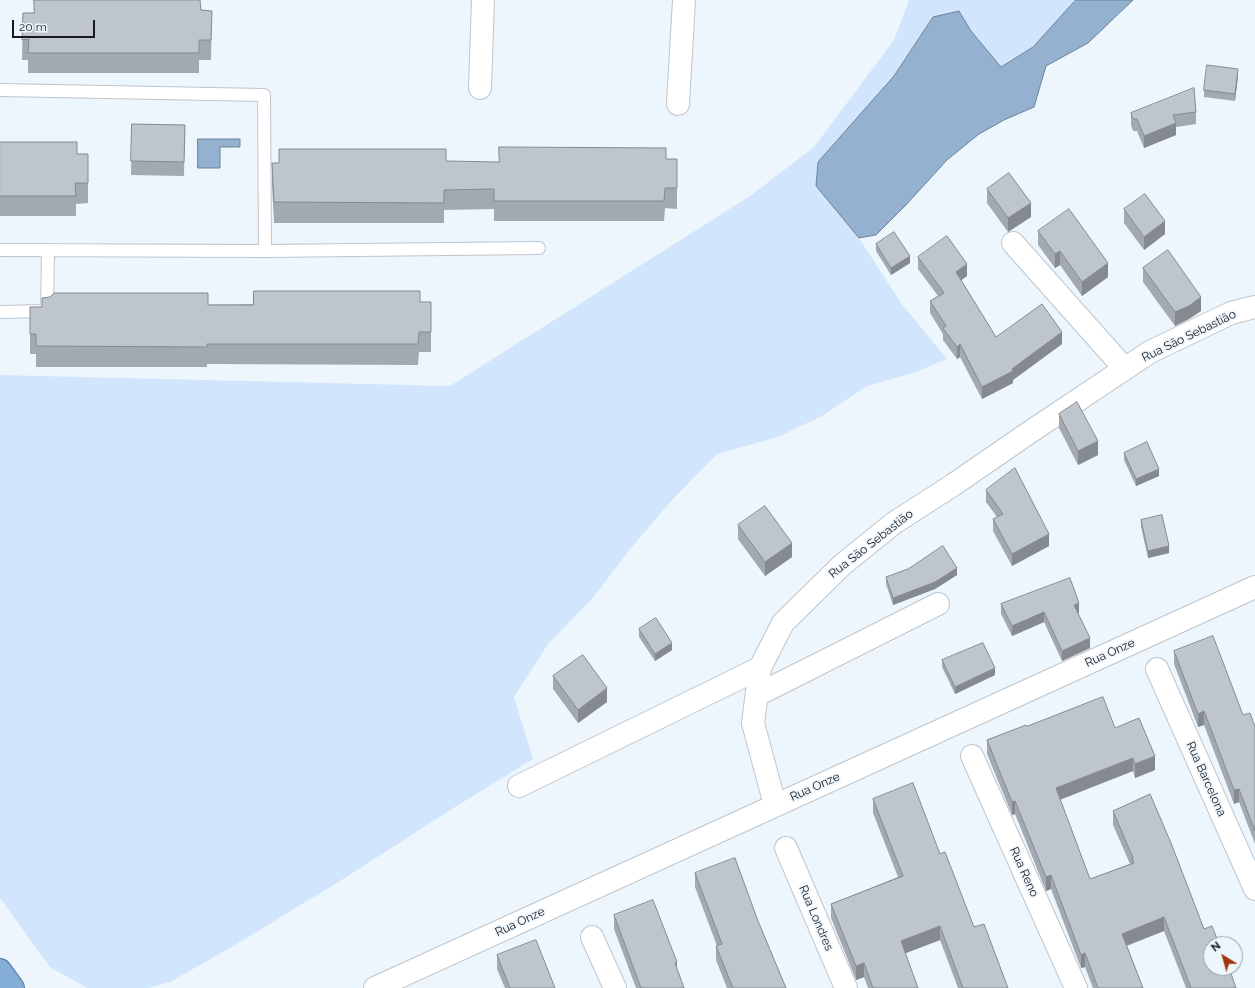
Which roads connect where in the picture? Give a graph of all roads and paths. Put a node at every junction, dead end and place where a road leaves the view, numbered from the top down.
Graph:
1 (483, 0) edge
2 (684, 0) edge
3 (480, 88) dead end
4 (0, 90) edge
5 (678, 104) dead end
6 (1013, 243) dead end
7 (539, 248) dead end
8 (0, 250) edge
9 (48, 250) junction
10 (266, 251) junction
11 (1255, 307) edge
12 (0, 312) edge
13 (1125, 369) junction
14 (1255, 587) edge
15 (938, 604) dead end
16 (760, 668) junction
17 (1157, 669) dead end
18 (757, 694) junction
19 (972, 756) dead end
20 (519, 786) dead end
21 (775, 805) junction
22 (786, 848) dead end
23 (1255, 889) edge
24 (592, 937) dead end
25 (0, 970) edge
26 (13, 988) edge
27 (375, 988) edge
28 (615, 988) edge
29 (846, 988) edge
30 (1076, 988) edge

1 - 3 street
2 - 5 street
4 - 10 lane
6 - 13 street
7 - 10 lane
8 - 9 lane
9 - 10 lane
9 - 12 lane
11 - 13 street, Rua São Sebastião
13 - 16 street, Rua São Sebastião
14 - 21 street, Rua Onze
15 - 18 street
16 - 18 street, Rua São Sebastião
16 - 20 street
17 - 23 street, Rua Barcelona
18 - 21 street, Rua São Sebastião
19 - 30 street, Rua Reno
21 - 27 street, Rua Onze
22 - 29 street, Rua Londres
24 - 28 street
25 - 26 highway

